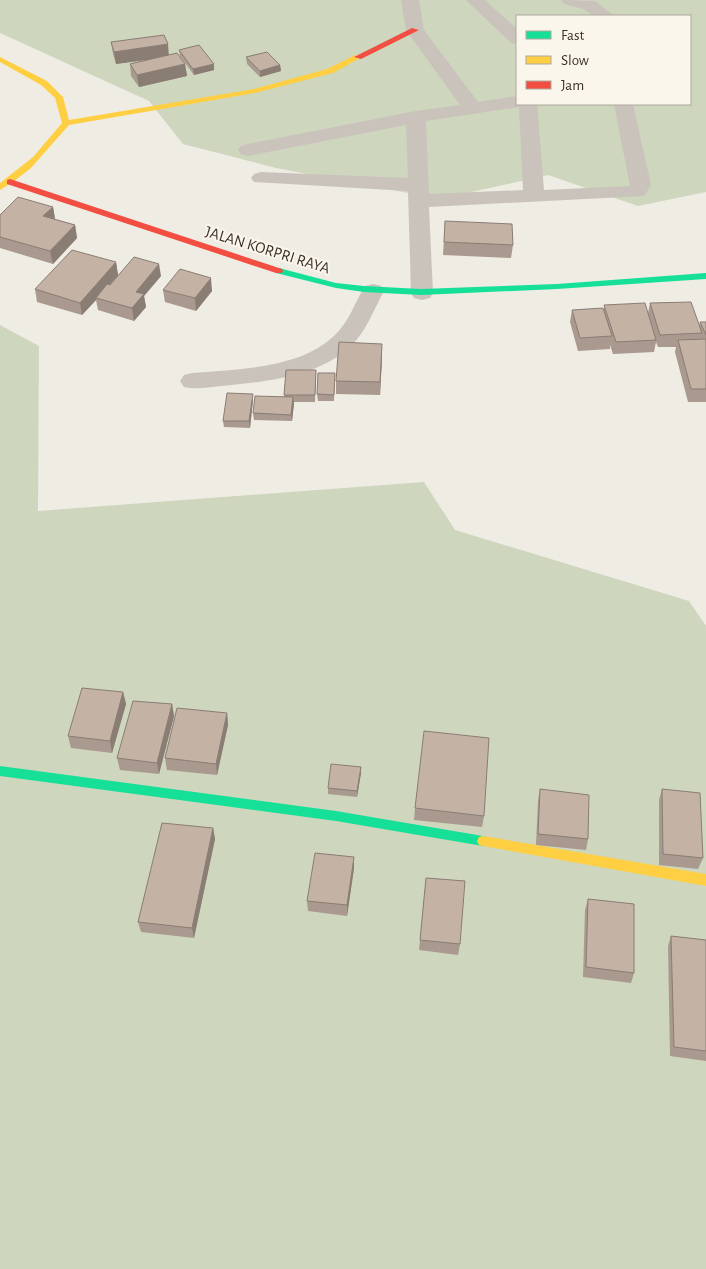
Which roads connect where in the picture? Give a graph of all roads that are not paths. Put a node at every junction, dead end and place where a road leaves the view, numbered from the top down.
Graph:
1 (410, 0) edge
2 (475, 0) edge
3 (570, 0) edge
4 (604, 15) edge
5 (416, 30) junction
6 (516, 38) edge
7 (0, 59) edge
8 (516, 102) edge
9 (528, 105) edge
10 (624, 105) edge
11 (473, 109) junction
12 (416, 117) junction
13 (66, 124) junction
14 (248, 150) dead end
15 (261, 178) dead end
16 (5, 184) edge
17 (418, 193) junction
18 (534, 195) junction
19 (706, 276) edge
20 (373, 291) junction
21 (422, 294) junction
22 (192, 381) dead end
23 (0, 771) edge
24 (706, 880) edge

1 - 5 street
2 - 6 street
3 - 4 street
5 - 11 street
5 - 13 main road
7 - 13 main road
8 - 11 street
9 - 18 street
10 - 18 street
11 - 12 street
12 - 14 street
12 - 17 street
13 - 16 main road
15 - 17 street
16 - 20 main road, JALAN KORPRI RAYA
17 - 18 street
17 - 21 street
19 - 21 main road, JALAN KORPRI RAYA
20 - 21 main road, JALAN KORPRI RAYA
20 - 22 street
23 - 24 main road

